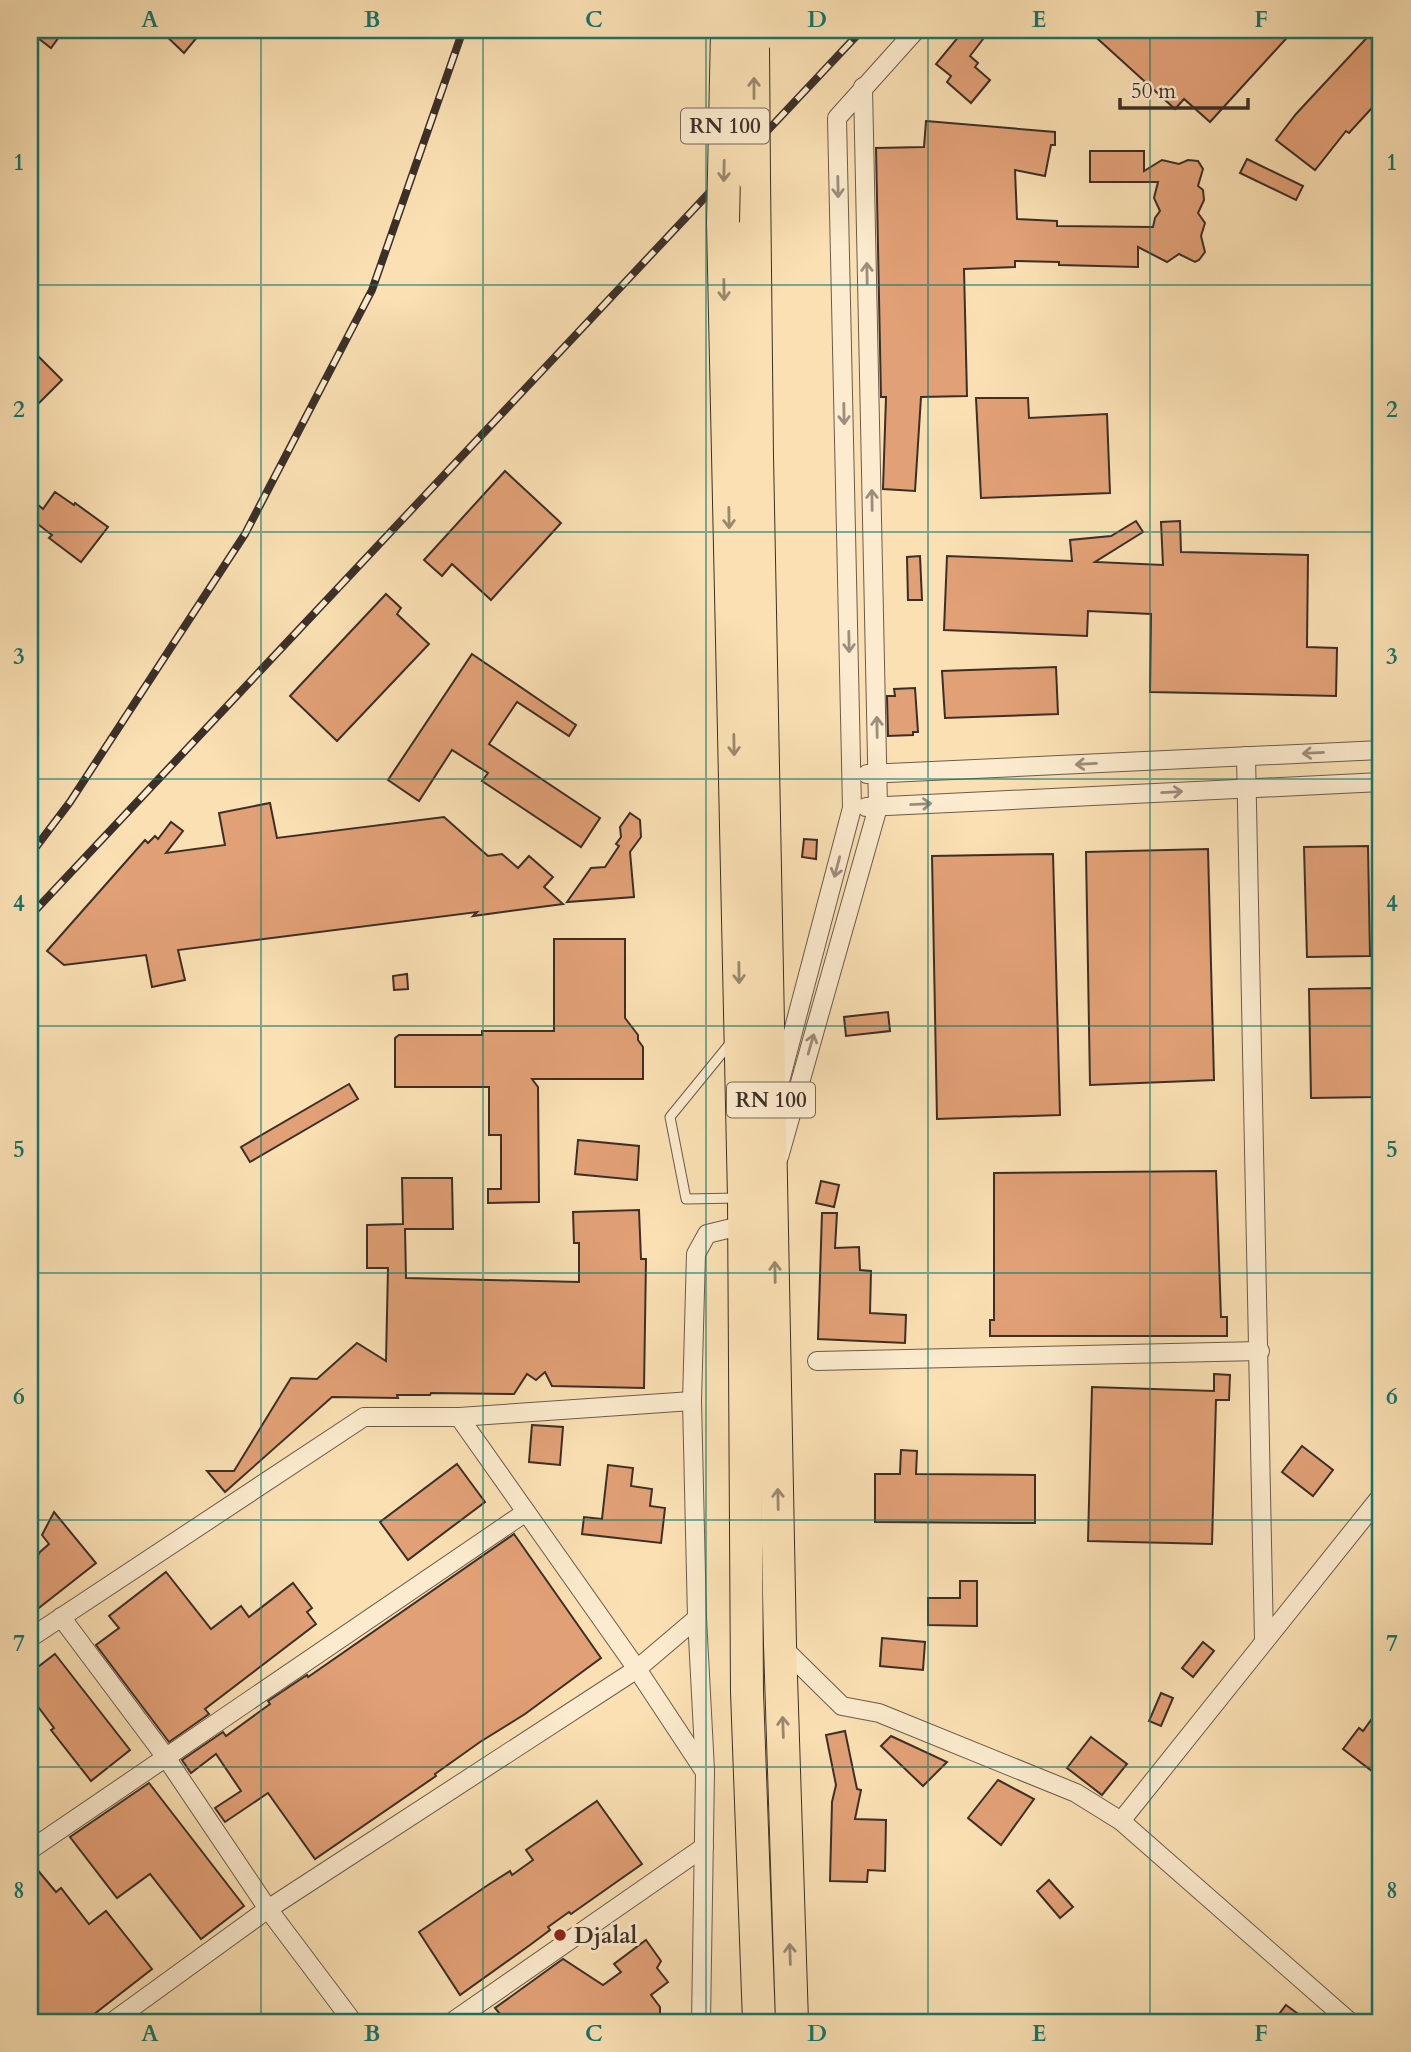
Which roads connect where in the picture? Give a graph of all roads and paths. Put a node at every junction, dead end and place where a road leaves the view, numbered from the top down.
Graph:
1 (727, 30) edge
2 (916, 30) edge
3 (753, 39) edge
4 (863, 87) junction
5 (1381, 750) edge
6 (1246, 756) junction
7 (878, 774) junction
8 (852, 775) junction
9 (1381, 782) edge
10 (1248, 788) junction
11 (878, 807) junction
12 (852, 808) junction
13 (740, 1031) junction
14 (771, 1116) junction
15 (773, 1180) junction
16 (744, 1212) junction
17 (1260, 1352) junction
18 (817, 1361) dead end
19 (692, 1401) junction
20 (459, 1417) junction
21 (1381, 1496) edge
22 (526, 1512) junction
23 (61, 1617) junction
24 (697, 1618) junction
25 (30, 1638) edge
26 (1265, 1641) junction
27 (780, 1645) junction
28 (637, 1670) junction
29 (165, 1756) junction
30 (705, 1772) junction
31 (1121, 1821) junction
32 (704, 1847) junction
33 (30, 1850) edge
34 (268, 1909) junction
35 (112, 2022) edge
36 (353, 2022) edge
37 (452, 2022) edge
38 (701, 2022) edge
39 (759, 2022) edge
40 (792, 2022) edge
41 (1350, 2022) edge

1 -> 13 highway, RN 100, bridge
2 - 4 street
14 -> 3 highway, RN 100, bridge
7 -> 4 street
4 -> 8 street
5 -> 6 street
6 -> 7 street
6 - 10 street
7 - 8 street
7 - 11 street
8 - 12 street
9 - 10 street
11 -> 10 street
10 - 17 street
11 - 12 street
15 -> 11 street
12 -> 14 street
13 - 16 highway, RN 100
13 - 16 lane
14 - 15 highway, RN 100
27 -> 15 highway, RN 100
16 - 19 street
16 - 39 highway, RN 100
17 - 18 street
17 - 26 street
19 - 20 street
19 - 24 street
20 - 22 street
20 - 23 street
21 - 26 street
22 - 28 street
22 - 29 street
23 - 25 street
23 - 29 street
24 - 28 street
24 - 30 street
26 - 31 street
27 - 31 street
40 -> 27 highway, RN 100
28 - 30 street
28 - 34 street
29 - 33 street
29 - 34 street
30 - 32 street
31 - 41 street
32 - 37 street
32 - 38 street
34 - 35 street
34 - 36 street

